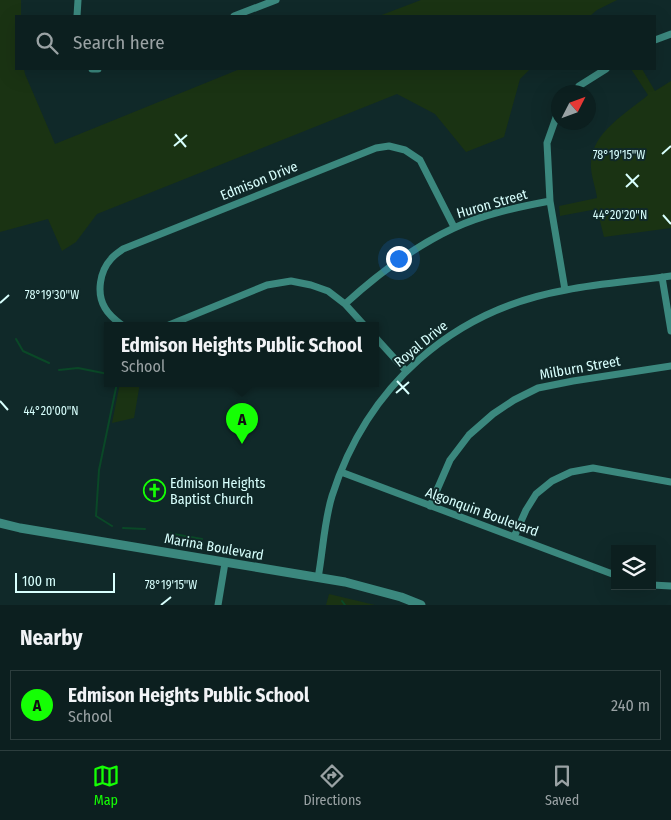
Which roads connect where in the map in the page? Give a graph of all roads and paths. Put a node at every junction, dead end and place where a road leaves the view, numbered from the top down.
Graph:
1 (78, 0) edge
2 (276, 0) edge
3 (77, 15) edge
4 (237, 15) edge
5 (671, 34) edge
6 (656, 40) edge
7 (604, 70) edge
8 (581, 85) edge
9 (552, 130) edge
10 (550, 201) junction
11 (454, 228) junction
12 (671, 276) edge
13 (662, 277) junction
14 (565, 290) junction
15 (345, 304) junction
16 (118, 322) edge
17 (176, 322) edge
18 (361, 322) edge
19 (671, 331) edge
20 (379, 341) edge
21 (671, 366) edge
22 (406, 371) junction
23 (341, 472) junction
24 (671, 482) edge
25 (430, 506) junction
26 (0, 523) edge
27 (514, 537) junction
28 (225, 563) junction
29 (611, 573) edge
30 (318, 578) junction
31 (656, 585) edge
32 (671, 586) edge
33 (218, 605) edge
34 (421, 605) edge

1 - 3 street
2 - 4 street
5 - 6 street
7 - 8 street
9 - 10 street
10 - 11 street, Huron Street
10 - 14 street
11 - 15 street, Huron Street
11 - 16 street, Edmison Drive
12 - 13 street, Royal Drive
13 - 14 street, Royal Drive
13 - 19 street
14 - 22 street, Royal Drive
15 - 17 street
15 - 18 street
20 - 22 street
21 - 25 street, Milburn Street
22 - 23 street, Royal Drive
23 - 25 street, Algonquin Boulevard
23 - 30 street, Royal Drive
24 - 27 street
25 - 27 street, Algonquin Boulevard
26 - 28 street, Marina Boulevard
27 - 29 street, Algonquin Boulevard
28 - 30 street, Marina Boulevard
28 - 33 street
30 - 34 street, Marina Boulevard
31 - 32 street

